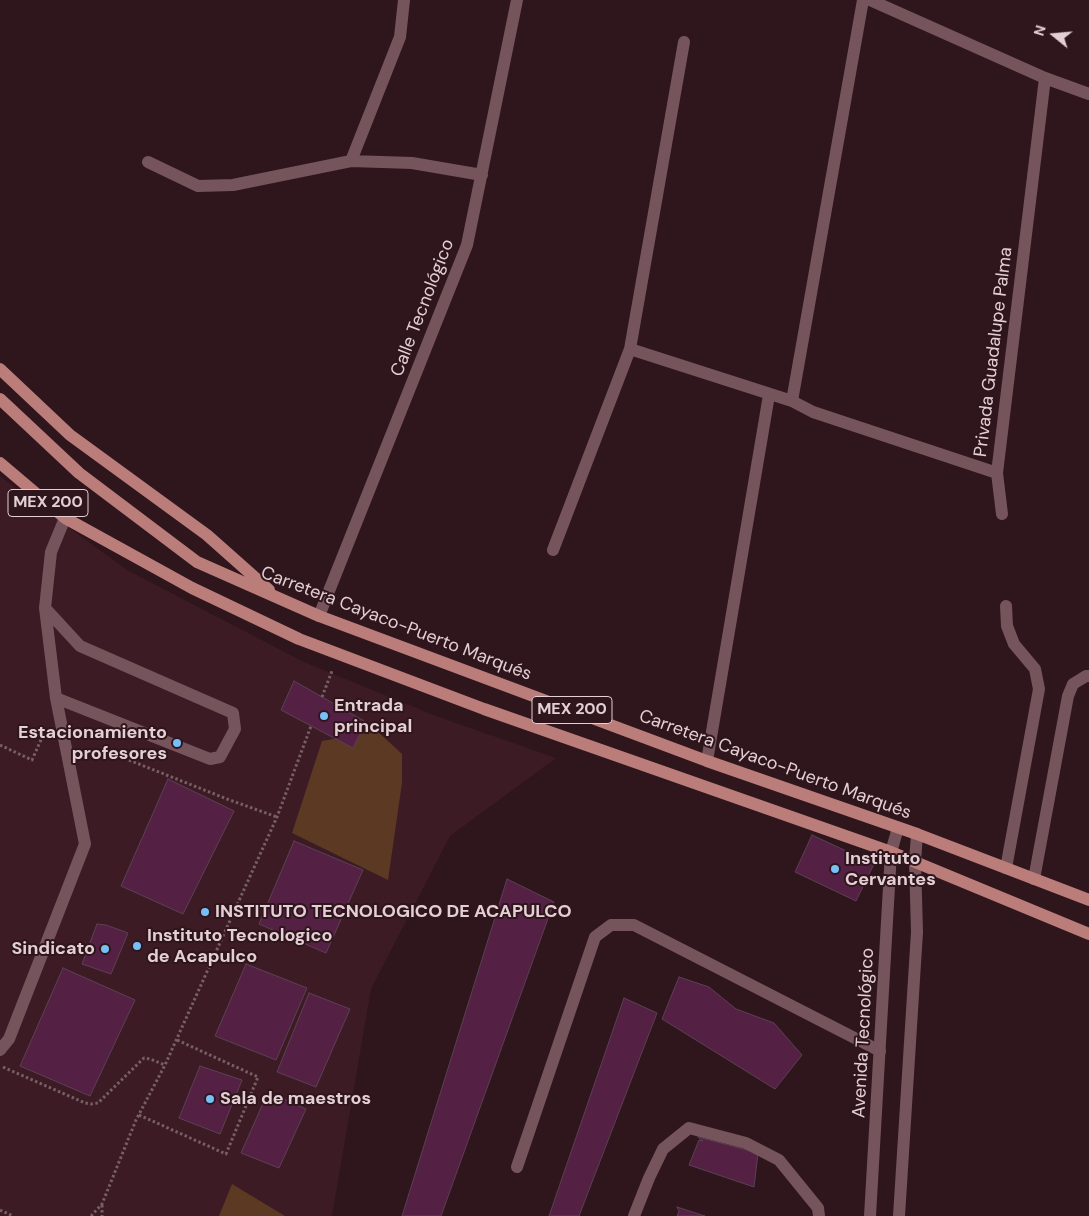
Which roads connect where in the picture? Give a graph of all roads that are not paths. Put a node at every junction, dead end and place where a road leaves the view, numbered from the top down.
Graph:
1 (404, 0) edge
2 (517, 0) edge
3 (863, 0) edge
4 (870, 0) edge
5 (684, 42) dead end
6 (1045, 78) junction
7 (1089, 94) edge
8 (351, 161) junction
9 (148, 162) dead end
10 (482, 175) junction
11 (630, 349) junction
12 (0, 369) edge
13 (769, 396) junction
14 (0, 400) edge
15 (792, 402) junction
16 (0, 463) edge
17 (997, 473) junction
18 (1002, 514) dead end
19 (65, 518) junction
20 (553, 550) dead end
21 (279, 598) junction
22 (1006, 606) dead end
23 (45, 608) junction
24 (319, 616) junction
25 (1089, 676) edge
26 (56, 698) junction
27 (707, 761) junction
28 (898, 828) junction
29 (916, 834) junction
30 (891, 852) junction
31 (915, 862) junction
32 (1006, 868) junction
33 (1034, 879) junction
34 (1089, 900) edge
35 (1089, 934) edge
36 (0, 1050) edge
37 (880, 1051) junction
38 (517, 1167) dead end
39 (634, 1216) edge
40 (819, 1216) edge
41 (870, 1216) edge
42 (899, 1216) edge

1 - 8 street
2 - 10 street, Calle Tecnológico
3 - 15 street
4 - 6 street
5 - 11 street
6 - 7 street
6 - 17 street, Privada Guadalupe Palma
8 - 9 street
8 - 10 street
10 - 24 street, Calle Tecnológico
11 - 13 street, Privada Guadalupe Palma
11 - 20 street
12 - 21 main road
13 - 15 street, Privada Guadalupe Palma
13 - 27 street
14 - 21 main road, Carretera Cayaco-Puerto Marqués / MEX 200
15 - 17 street, Privada Guadalupe Palma
16 - 19 main road, MEX 200
17 - 18 street
19 - 23 street
19 - 30 main road, MEX 200
21 - 24 main road, Carretera Cayaco-Puerto Marqués / MEX 200
22 - 32 street
23 - 26 street
23 - 26 street
24 - 27 main road, Carretera Cayaco-Puerto Marqués / MEX 200
25 - 33 street
26 - 36 street
27 - 28 main road, Carretera Cayaco-Puerto Marqués / MEX 200
28 - 29 main road, Carretera Cayaco-Puerto Marqués / MEX 200
28 - 30 street, Avenida Tecnológico
29 - 31 street
29 - 32 main road, Carretera Cayaco-Puerto Marqués / MEX 200
30 - 31 main road, MEX 200
30 - 37 street, Avenida Tecnológico
31 - 35 main road, MEX 200
31 - 42 street
32 - 33 main road, Carretera Cayaco-Puerto Marqués / MEX 200
33 - 34 main road, Carretera Cayaco-Puerto Marqués / MEX 200
37 - 38 street
37 - 41 street, Avenida Tecnológico
39 - 40 street

